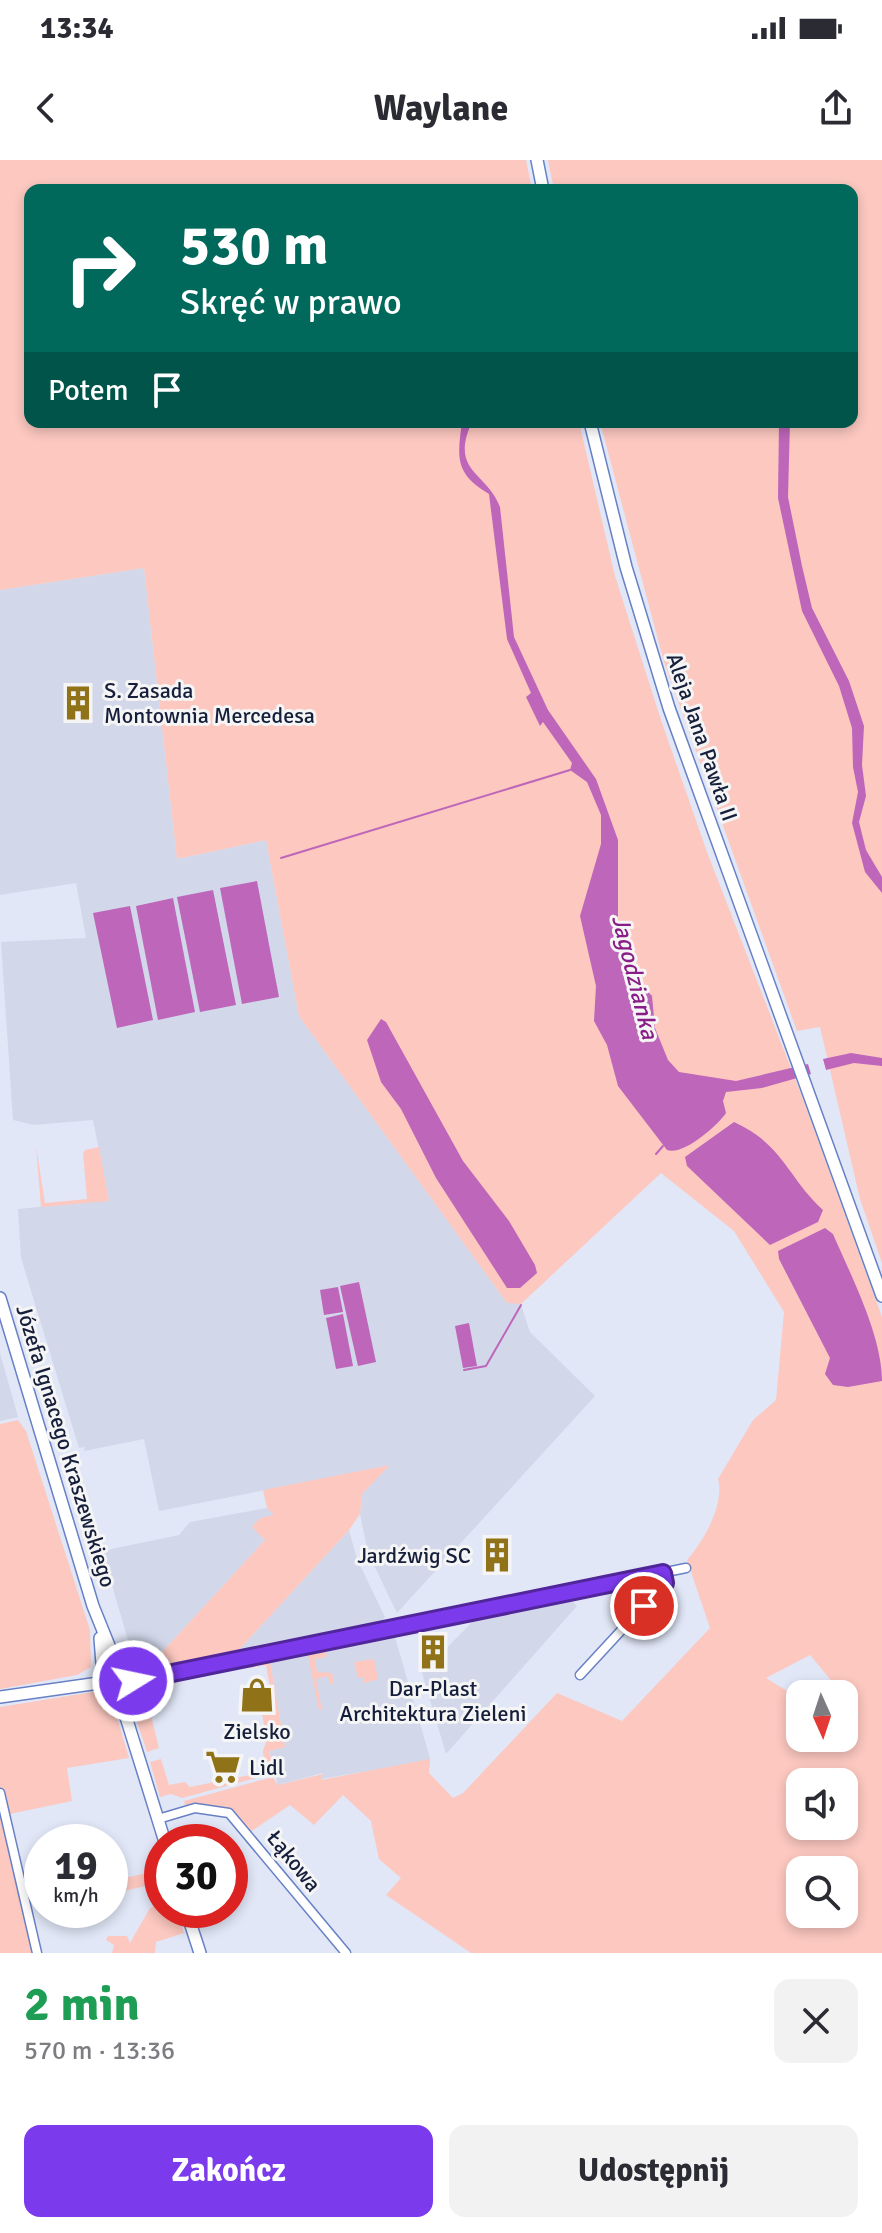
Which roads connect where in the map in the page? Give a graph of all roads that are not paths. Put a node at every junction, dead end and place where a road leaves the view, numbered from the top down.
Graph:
1 (537, 160) edge
2 (542, 184) edge
3 (591, 428) edge
4 (882, 1296) edge
5 (0, 1298) edge
6 (686, 1568) dead end
7 (663, 1573) junction
8 (580, 1675) dead end
9 (114, 1676) junction
10 (0, 1697) edge
11 (0, 1793) edge
12 (158, 1819) junction
13 (160, 1824) edge
14 (192, 1928) edge
15 (37, 1953) edge
16 (200, 1953) edge
17 (346, 1953) edge

1 - 2 main road
3 - 4 main road, Aleja Jana Pawła II
5 - 9 main road, Józefa Ignacego Kraszewskiego
6 - 7 street
7 - 8 street
7 - 9 street
9 - 10 main road
9 - 12 main road, Józefa Ignacego Kraszewskiego
11 - 15 street
12 - 13 main road, Józefa Ignacego Kraszewskiego
12 - 17 street, Łąkowa
14 - 16 main road

